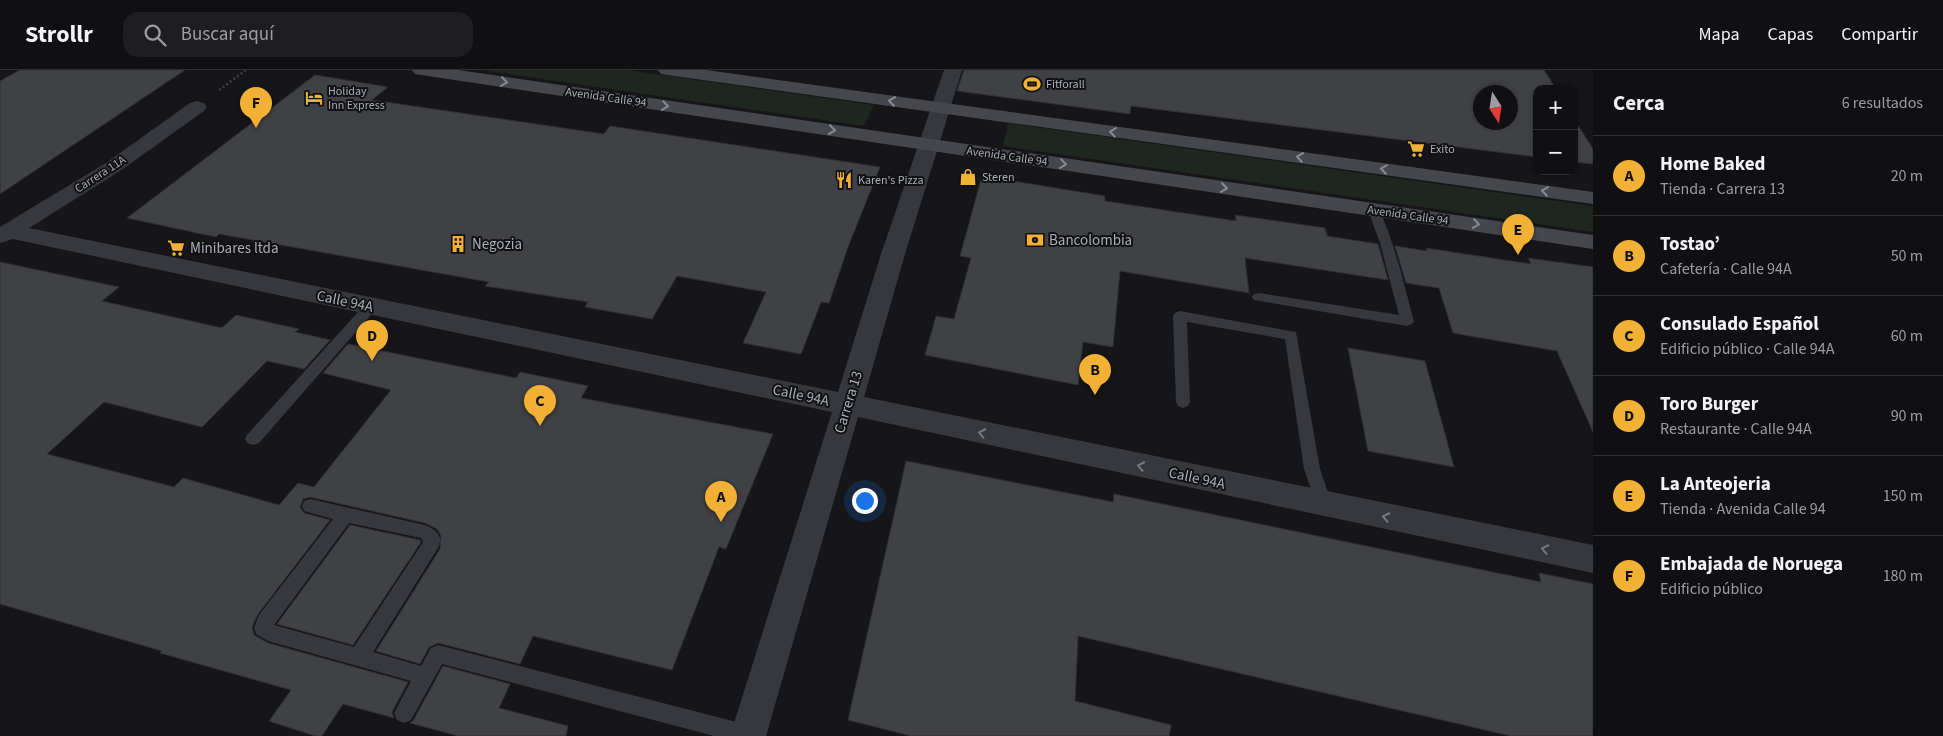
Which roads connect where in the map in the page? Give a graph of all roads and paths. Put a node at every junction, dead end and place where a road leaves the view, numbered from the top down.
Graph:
1 (246, 70) edge
2 (421, 70) edge
3 (667, 70) edge
4 (953, 70) edge
5 (197, 107) joint
6 (941, 108) junction
7 (928, 144) junction
8 (1593, 198) edge
9 (1374, 210) junction
10 (4, 234) edge
11 (1593, 242) edge
12 (1259, 297) dead end
13 (371, 306) junction
14 (1182, 402) dead end
15 (848, 405) junction
16 (253, 439) dead end
17 (1324, 504) junction
18 (310, 506) dead end
19 (345, 515) junction
20 (1593, 559) edge
21 (359, 657) junction
22 (425, 676) junction
23 (404, 713) dead end
24 (748, 736) edge

1 - 5 path
2 -> 7 main road, Avenida Calle 94
6 -> 3 main road
4 - 6 street, Carrera 13
5 - 10 street, Carrera 11A
6 - 7 street, Carrera 13
8 -> 6 main road
7 -> 9 main road, Avenida Calle 94
7 - 15 street, Carrera 13
9 -> 11 main road, Avenida Calle 94
9 - 12 lane
10 - 13 street, Calle 94A
13 - 15 street, Calle 94A
13 - 16 lane
14 - 17 lane
17 -> 15 street, Calle 94A
15 - 24 street, Carrera 13
20 -> 17 street, Calle 94A
18 - 19 lane
19 - 21 lane
19 - 21 lane
21 - 22 lane
22 - 23 lane
22 - 24 lane

